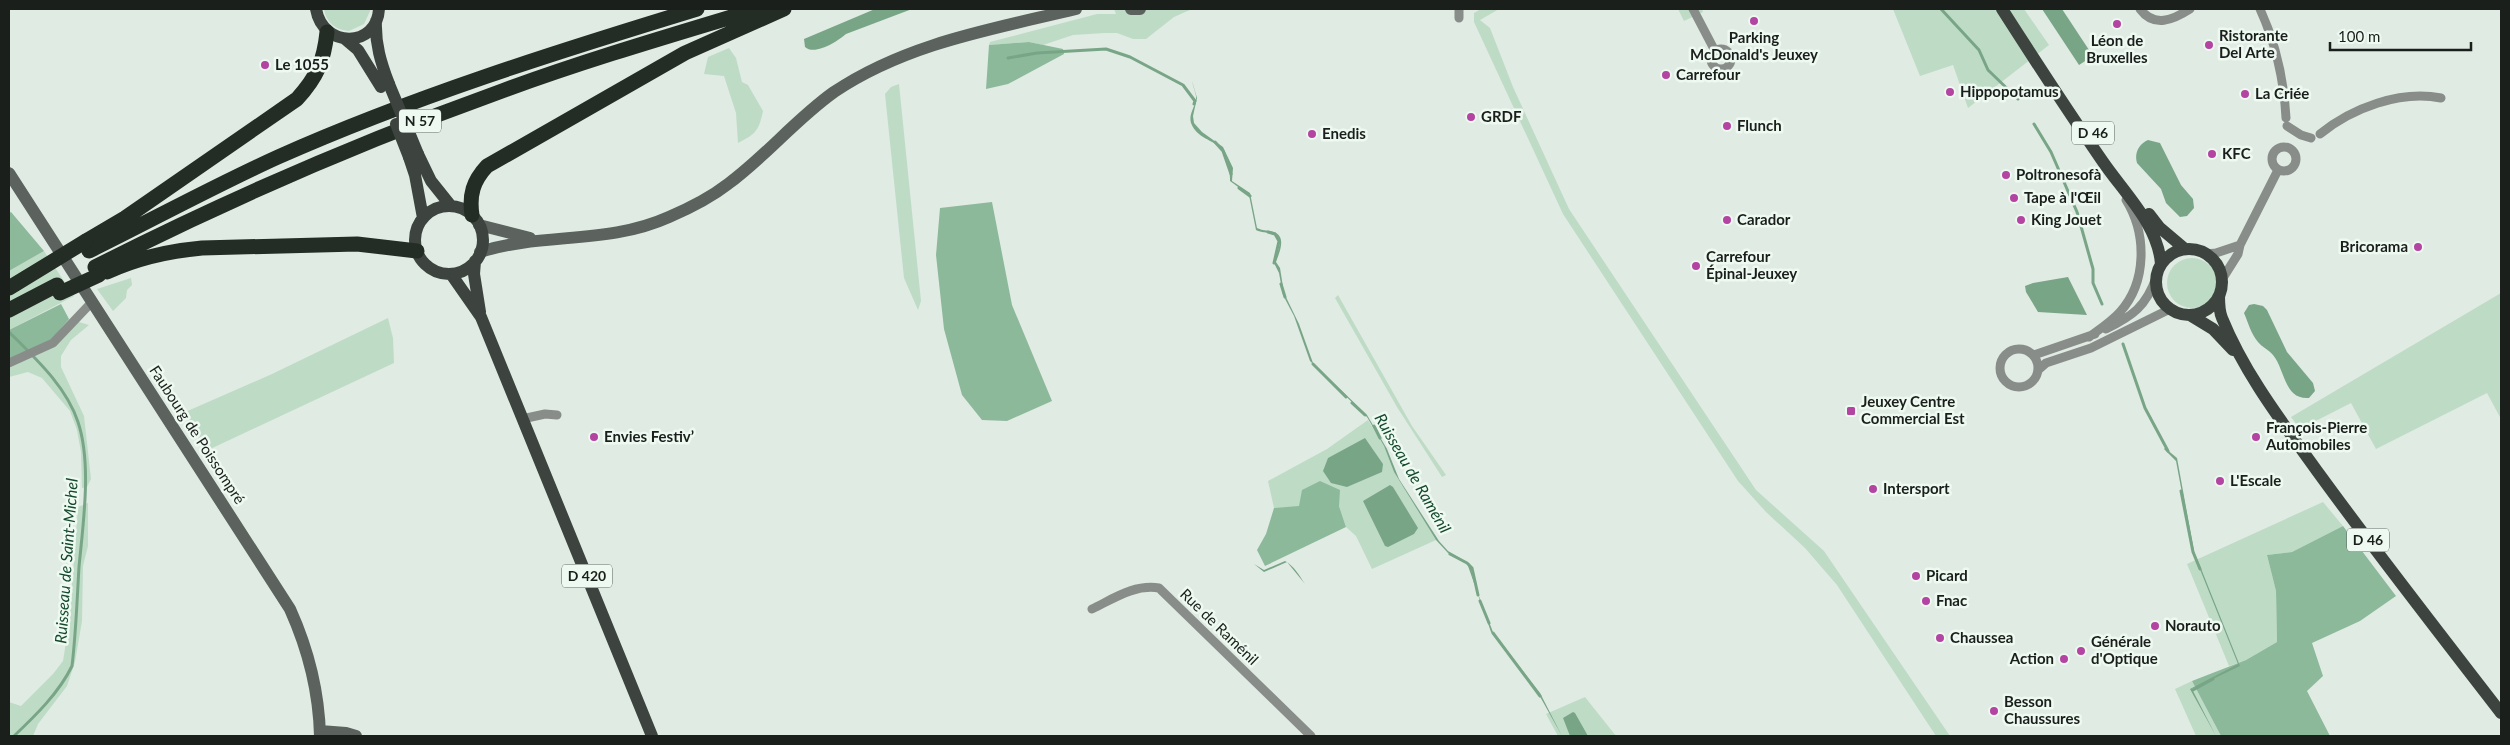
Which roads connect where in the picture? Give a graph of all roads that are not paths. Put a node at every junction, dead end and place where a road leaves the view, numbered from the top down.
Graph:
1 (316, 9) edge
2 (698, 9) edge
3 (758, 9) edge
4 (784, 9) edge
5 (1076, 9) edge
6 (1131, 9) edge
7 (1140, 9) edge
8 (1693, 9) edge
9 (2002, 9) edge
10 (2012, 9) edge
11 (2140, 9) edge
12 (2190, 9) edge
13 (2260, 9) edge
14 (378, 15) edge
15 (327, 32) junction
16 (345, 39) junction
17 (1715, 51) dead end
18 (385, 85) junction
19 (2441, 98) dead end
20 (2320, 134) dead end
21 (2311, 138) dead end
22 (414, 156) junction
23 (2102, 161) junction
24 (2278, 170) dead end
25 (9, 173) edge
26 (451, 206) junction
27 (423, 218) junction
28 (475, 220) junction
29 (542, 240) junction
30 (2240, 245) junction
31 (88, 246) junction
32 (2185, 249) junction
33 (417, 252) junction
34 (2206, 254) junction
35 (478, 257) junction
36 (2161, 264) junction
37 (97, 271) junction
38 (451, 274) junction
39 (2156, 278) junction
40 (2222, 281) junction
41 (9, 288) edge
42 (2219, 296) junction
43 (92, 303) junction
44 (2170, 309) junction
45 (9, 310) edge
46 (2190, 315) junction
47 (481, 317) junction
48 (2090, 337) junction
49 (2034, 355) junction
50 (2243, 361) junction
51 (9, 364) edge
52 (2038, 370) junction
53 (556, 415) dead end
54 (522, 419) junction
55 (1092, 610) dead end
56 (2501, 713) edge
57 (320, 733) edge
58 (650, 735) edge
59 (356, 736) edge
60 (1312, 736) edge

1 - 15 main road
2 - 31 highway, N 57
3 - 37 highway, N 57
4 - 28 highway
5 - 29 street
6 - 7 street
8 - 17 street
9 - 23 main road, D 46
10 - 32 main road, D 46
11 - 12 street
13 - 21 street
14 - 16 main road
14 - 18 main road
15 - 16 main road
15 - 31 highway
16 - 18 main road
18 - 22 main road, bridge
19 - 20 street
22 - 26 main road
22 - 27 main road
23 - 36 main road, D 46
23 - 48 street
24 - 30 street
25 - 43 street, Faubourg de Poissompré
26 - 27 main road
26 - 28 main road
27 - 33 main road
28 - 29 street
28 - 35 main road
29 - 35 street
30 - 34 street
30 - 40 street
31 - 41 highway, N 57, bridge
32 - 34 main road
32 - 36 main road
33 - 37 highway
33 - 38 main road
34 - 40 main road
35 - 38 main road
35 - 47 main road, D 420
36 - 39 main road
37 - 45 highway, N 57
38 - 47 main road, D 420
39 - 44 main road
39 - 48 street
40 - 42 main road
42 - 46 main road
42 - 50 main road, D 46
43 - 51 street
43 - 57 street, Faubourg de Poissompré
44 - 46 main road
44 - 52 street
46 - 50 main road, D 46
47 - 54 main road, D 420
48 - 49 street
49 - 52 street
49 - 52 street
50 - 56 main road, D 46
53 - 54 street
54 - 58 main road, D 420
55 - 60 street, Rue de Raménil
57 - 59 street

